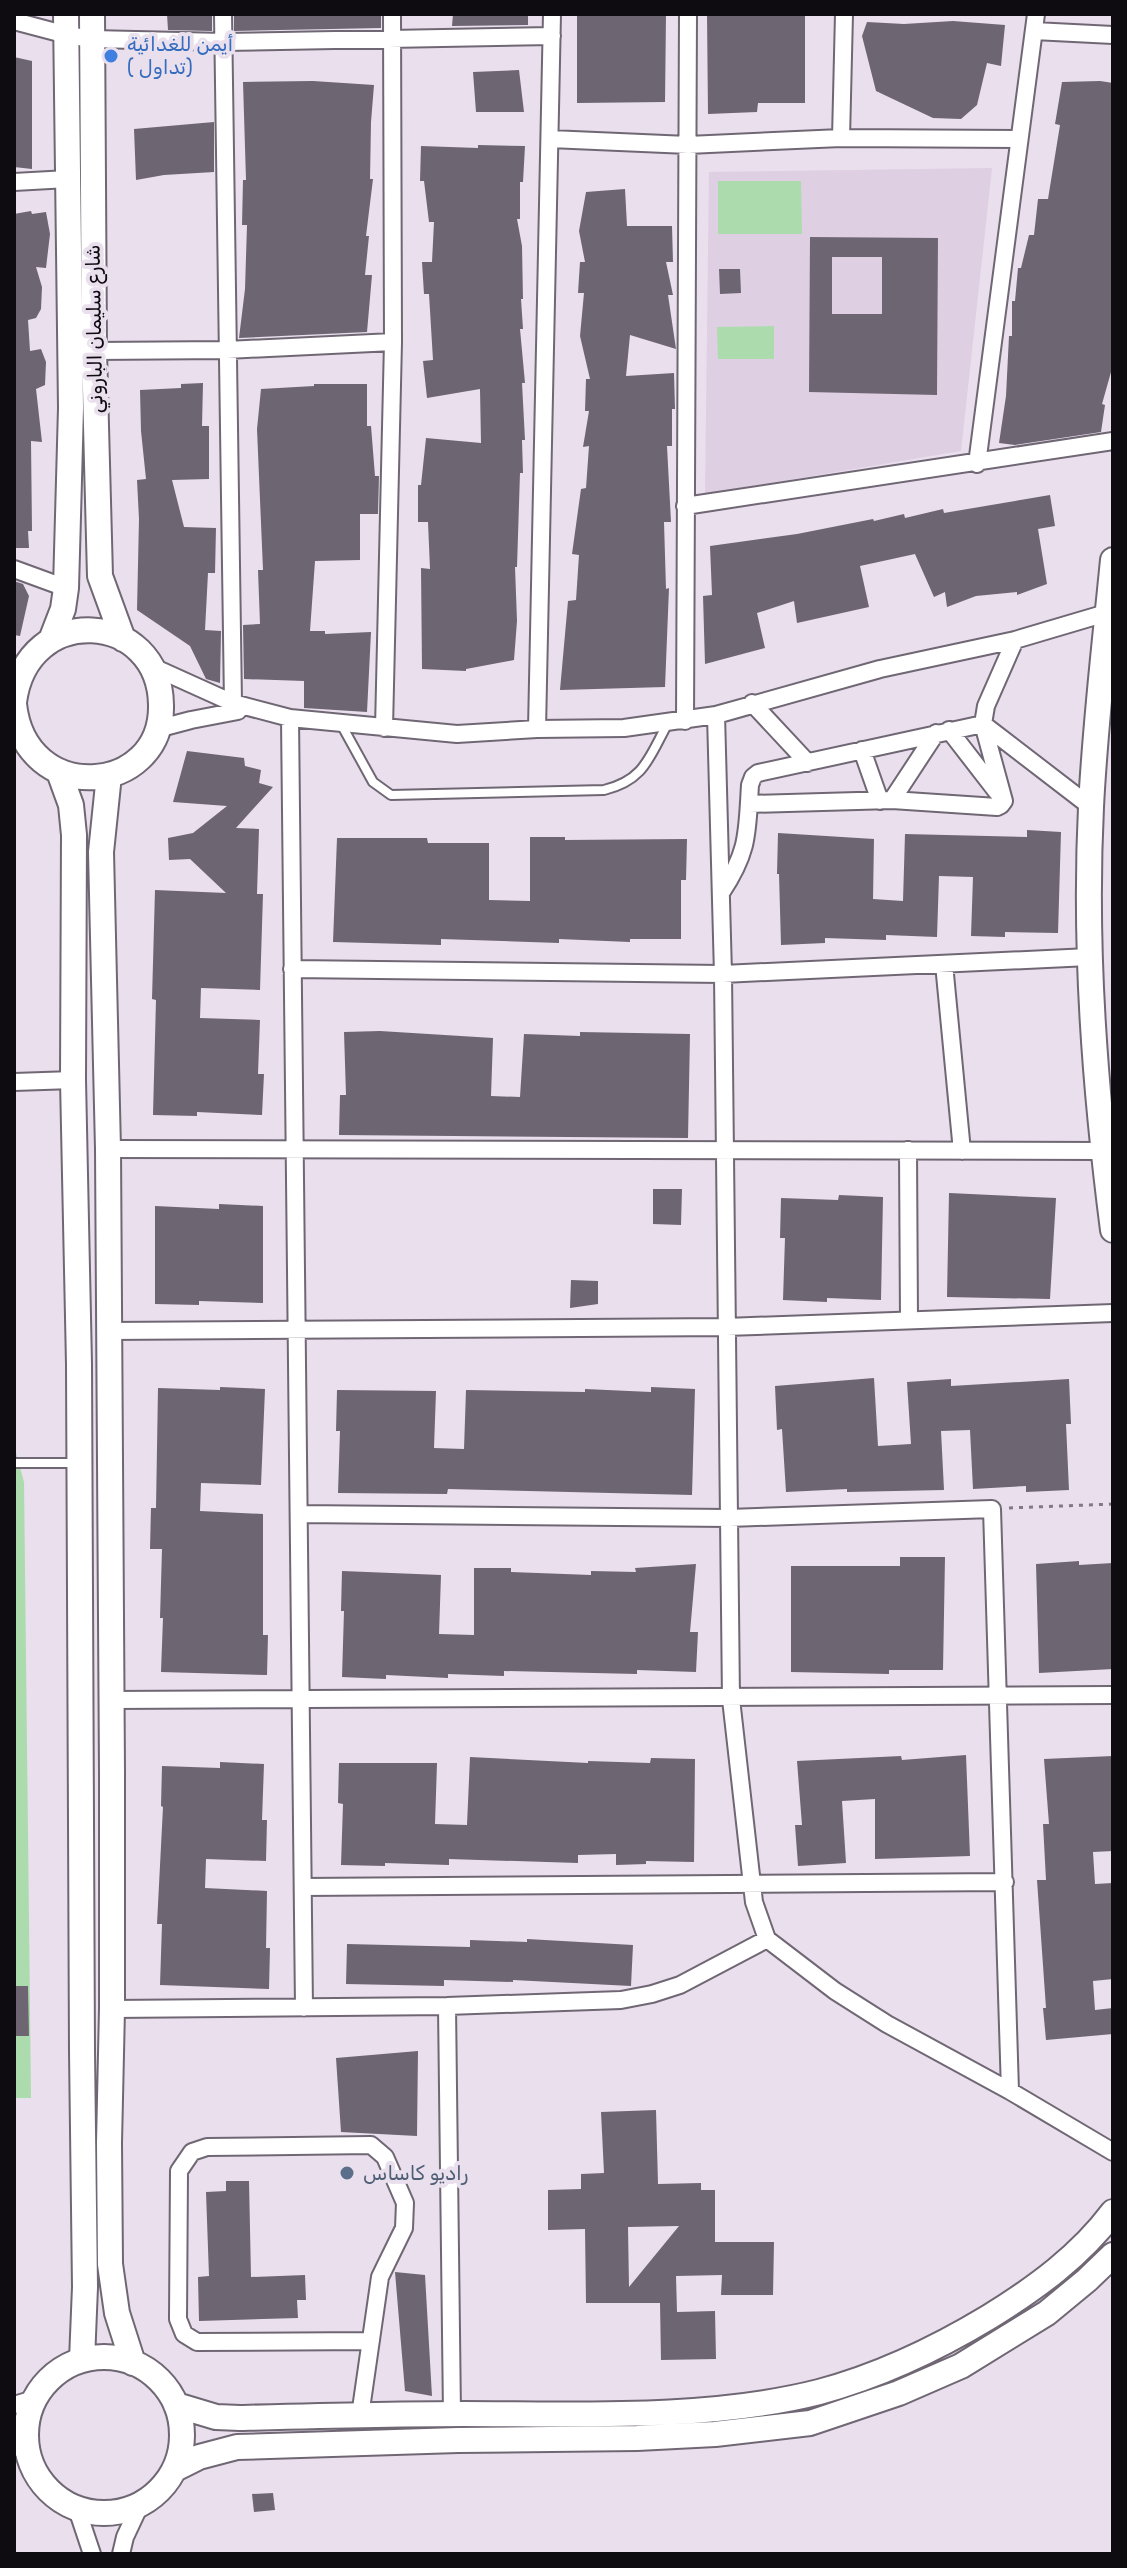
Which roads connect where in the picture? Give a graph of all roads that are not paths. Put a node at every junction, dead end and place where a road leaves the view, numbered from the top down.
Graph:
1 (92, 14) edge
2 (223, 14) edge
3 (392, 14) edge
4 (552, 14) edge
5 (688, 14) edge
6 (844, 14) edge
7 (14, 21) edge
8 (1035, 22) edge
9 (66, 24) edge
10 (1113, 35) edge
11 (552, 36) junction
12 (92, 39) junction
13 (393, 39) junction
14 (224, 42) junction
15 (841, 138) junction
16 (550, 139) junction
17 (1019, 139) junction
18 (688, 145) junction
19 (68, 179) junction
20 (14, 182) edge
21 (393, 342) junction
22 (227, 350) junction
23 (94, 351) junction
24 (1113, 441) edge
25 (977, 464) junction
26 (685, 506) junction
27 (1113, 560) edge
28 (14, 569) edge
29 (66, 588) junction
30 (1110, 612) edge
31 (123, 639) junction
32 (1015, 640) junction
33 (46, 643) junction
34 (14, 652) edge
35 (151, 666) junction
36 (14, 703) edge
37 (752, 703) junction
38 (232, 707) junction
39 (716, 715) junction
40 (290, 718) junction
41 (676, 722) junction
42 (341, 723) junction
43 (983, 724) junction
44 (384, 728) junction
45 (157, 729) junction
46 (537, 729) junction
47 (17, 732) edge
48 (942, 732) junction
49 (862, 750) junction
50 (808, 763) junction
51 (59, 772) junction
52 (109, 775) junction
53 (886, 801) junction
54 (1004, 801) junction
55 (749, 804) junction
56 (1091, 807) junction
57 (721, 894) junction
58 (1089, 957) junction
59 (944, 964) junction
60 (292, 969) junction
61 (723, 974) junction
62 (73, 1080) junction
63 (14, 1082) edge
64 (108, 1149) junction
65 (724, 1149) junction
66 (908, 1150) junction
67 (294, 1151) junction
68 (962, 1151) junction
69 (1103, 1151) junction
70 (1113, 1230) edge
71 (1113, 1313) edge
72 (909, 1320) junction
73 (726, 1327) junction
74 (108, 1331) junction
75 (297, 1332) junction
76 (14, 1463) edge
77 (79, 1463) junction
78 (299, 1514) junction
79 (729, 1518) junction
80 (1113, 1695) edge
81 (998, 1696) junction
82 (301, 1699) junction
83 (731, 1699) junction
84 (111, 1700) junction
85 (82, 1773) junction
86 (112, 1773) junction
87 (1005, 1882) junction
88 (750, 1884) junction
89 (303, 1887) junction
90 (767, 1939) junction
91 (447, 2006) junction
92 (304, 2008) junction
93 (112, 2009) junction
94 (1010, 2091) junction
95 (1113, 2152) edge
96 (1113, 2212) edge
97 (1113, 2255) edge
98 (371, 2341) junction
99 (82, 2360) junction
100 (133, 2363) junction
101 (24, 2402) edge
102 (176, 2405) junction
103 (715, 2408) junction
104 (452, 2414) junction
105 (360, 2416) junction
106 (715, 2434) junction
107 (21, 2449) edge
108 (175, 2469) junction
109 (140, 2505) junction
110 (77, 2509) junction
111 (92, 2554) edge
112 (121, 2554) edge

1 - 12 street, شارع سليمان الباروني
2 - 14 street
3 - 13 street
4 - 11 street
5 - 18 street
6 - 15 street
7 - 9 street
8 - 10 street
8 - 17 street
9 - 12 street
9 - 19 street, شارع سليمان الباروني
11 - 13 street
11 - 16 street
12 - 14 street
12 - 23 street, شارع سليمان الباروني
13 - 14 street
13 - 21 street
14 - 22 street
15 - 17 street
15 - 18 street
16 - 18 street
16 - 46 street
17 - 25 street
18 - 26 street
19 - 20 street
19 - 29 street, شارع سليمان الباروني
21 - 22 street
21 - 44 street
22 - 23 street
22 - 38 street
23 - 31 street, شارع سليمان الباروني
24 - 25 street
25 - 26 street
26 - 41 street
27 - 30 street
28 - 29 street
29 - 33 street, شارع سليمان الباروني
30 - 32 street
30 - 56 street
31 - 33 street
31 - 35 street
32 - 37 street
32 - 43 street
33 - 34 street
33 - 36 street
35 - 38 street
35 - 45 street
36 - 47 street
37 - 39 street
37 - 50 street
38 - 40 street
38 - 45 street
39 - 41 street
39 - 57 street
40 - 42 street
40 - 60 street
41 - 42 lane
41 - 46 street
42 - 44 street
43 - 48 street
43 - 54 street
43 - 56 street
44 - 46 street
45 - 52 street
47 - 51 street
48 - 49 street
48 - 53 street
48 - 54 street
49 - 50 street
49 - 53 street
50 - 55 street
51 - 52 street
51 - 62 street
52 - 64 street
53 - 54 street
53 - 55 street
55 - 57 street
56 - 58 street
57 - 61 street
58 - 59 street
58 - 69 street
59 - 61 street
59 - 68 street
60 - 61 street
60 - 67 street
61 - 65 street
62 - 63 street
62 - 77 street
64 - 67 street
64 - 74 street
65 - 66 street
65 - 67 street
65 - 73 street
66 - 68 street
66 - 72 street
67 - 75 street
68 - 69 street
69 - 70 street
71 - 72 street
72 - 73 street
73 - 75 street
73 - 79 street
74 - 75 street
74 - 84 street
75 - 78 street
76 - 77 lane
77 - 85 street
78 - 79 street
78 - 82 street
79 - 81 street
79 - 83 street
80 - 81 street
81 - 83 street
81 - 87 street
82 - 83 street
82 - 84 street
82 - 89 street
83 - 88 street
84 - 86 street
85 - 86 street
85 - 99 street
86 - 93 street
87 - 88 street
87 - 94 street
88 - 89 street
88 - 90 street
89 - 92 street
90 - 91 street
90 - 94 street
91 - 92 street
91 - 104 street
92 - 93 street
93 - 100 street
94 - 95 street
96 - 103 street
97 - 106 street
98 - 98 street
98 - 105 street
99 - 100 street
99 - 101 street
100 - 102 street
101 - 107 street
102 - 105 street
102 - 108 street
103 - 104 street
103 - 106 street
104 - 105 street
106 - 108 street
107 - 110 street
108 - 109 street
109 - 110 street
109 - 112 street
110 - 111 street

